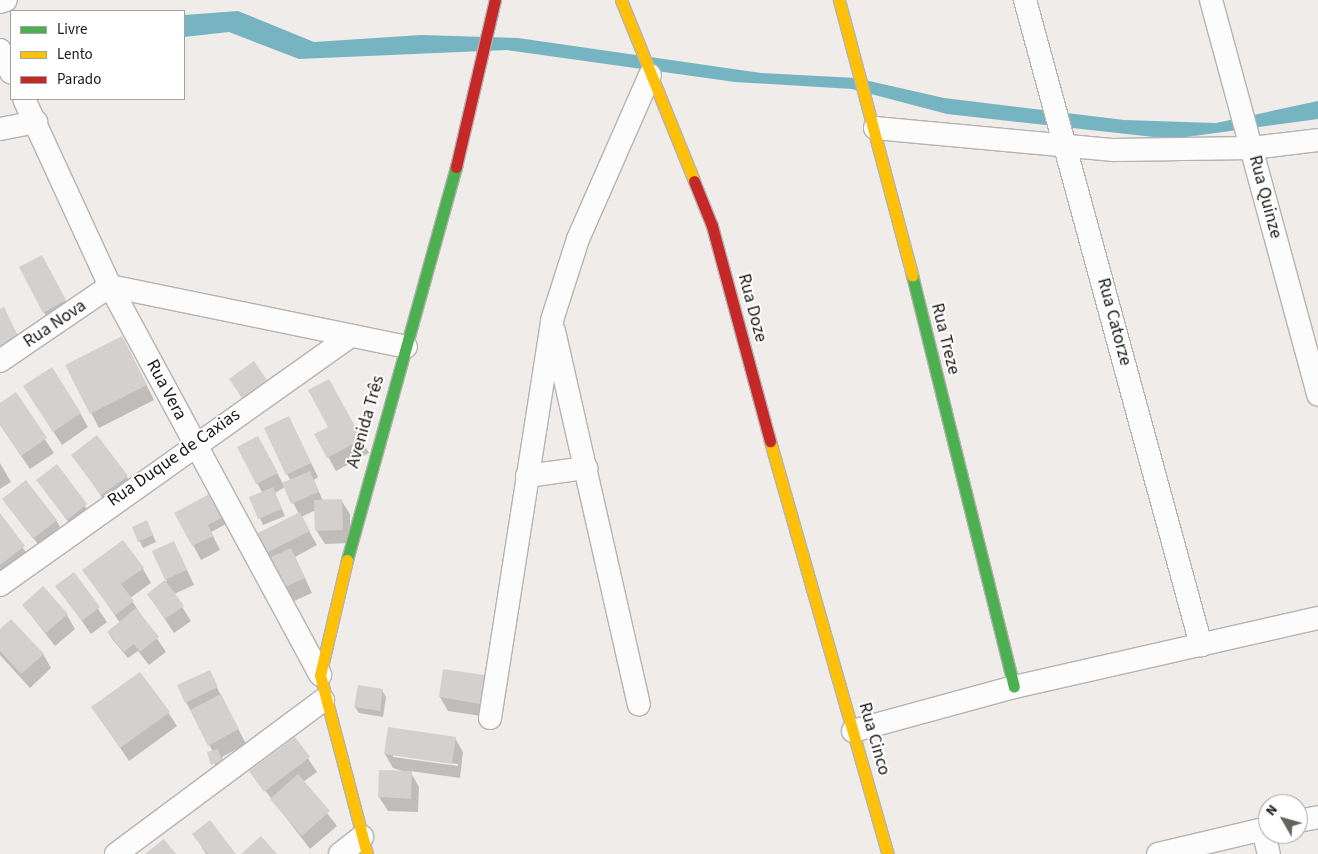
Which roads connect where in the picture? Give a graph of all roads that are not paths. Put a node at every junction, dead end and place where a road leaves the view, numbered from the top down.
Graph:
1 (6, 0) edge
2 (621, 0) edge
3 (839, 0) edge
4 (1025, 0) edge
5 (1211, 0) edge
6 (0, 2) edge
7 (493, 4) edge
8 (0, 50) edge
9 (10, 71) edge
10 (650, 75) junction
11 (25, 100) edge
12 (36, 122) junction
13 (875, 128) junction
14 (0, 129) edge
15 (1064, 138) junction
16 (1318, 140) edge
17 (1250, 142) junction
18 (110, 286) junction
19 (552, 320) junction
20 (350, 336) junction
21 (406, 347) junction
22 (0, 361) edge
23 (1318, 395) edge
24 (195, 443) junction
25 (586, 468) junction
26 (527, 476) junction
27 (0, 585) edge
28 (1318, 618) edge
29 (826, 633) joint
30 (1201, 645) junction
31 (320, 675) junction
32 (1014, 687) junction
33 (323, 700) junction
34 (639, 704) dead end
35 (490, 718) dead end
36 (853, 731) junction
37 (1258, 831) edge
38 (364, 845) edge
39 (116, 854) edge
40 (340, 854) edge
41 (888, 854) edge
42 (1158, 854) edge

1 - 6 street
2 - 10 street, Rua Doze
3 - 13 street, Rua Treze
4 - 15 street, Rua Catorze
5 - 17 street, Rua Quinze
7 - 21 street, Avenida Três
8 - 9 street
10 - 19 street
10 - 29 street, Rua Doze
11 - 12 street, Rua Vera
12 - 14 street
12 - 18 street, Rua Vera
13 - 15 street
13 - 32 street, Rua Treze
15 - 17 street
15 - 30 street, Rua Catorze
16 - 17 street
17 - 23 street, Rua Quinze
18 - 20 street
18 - 22 street, Rua Nova
18 - 24 street, Rua Vera
19 - 25 street
19 - 26 street
20 - 21 street
20 - 24 street, Rua Duque de Caxias
21 - 31 street, Avenida Três
24 - 27 street, Rua Duque de Caxias
24 - 31 street, Rua Vera
25 - 26 street
25 - 34 street
26 - 35 street
28 - 30 street
29 - 36 street, Rua Cinco
30 - 32 street
31 - 33 street, Avenida Três
32 - 36 street
33 - 38 street, Avenida Três
33 - 39 street
36 - 41 street, Rua Cinco
37 - 42 street
38 - 40 street

